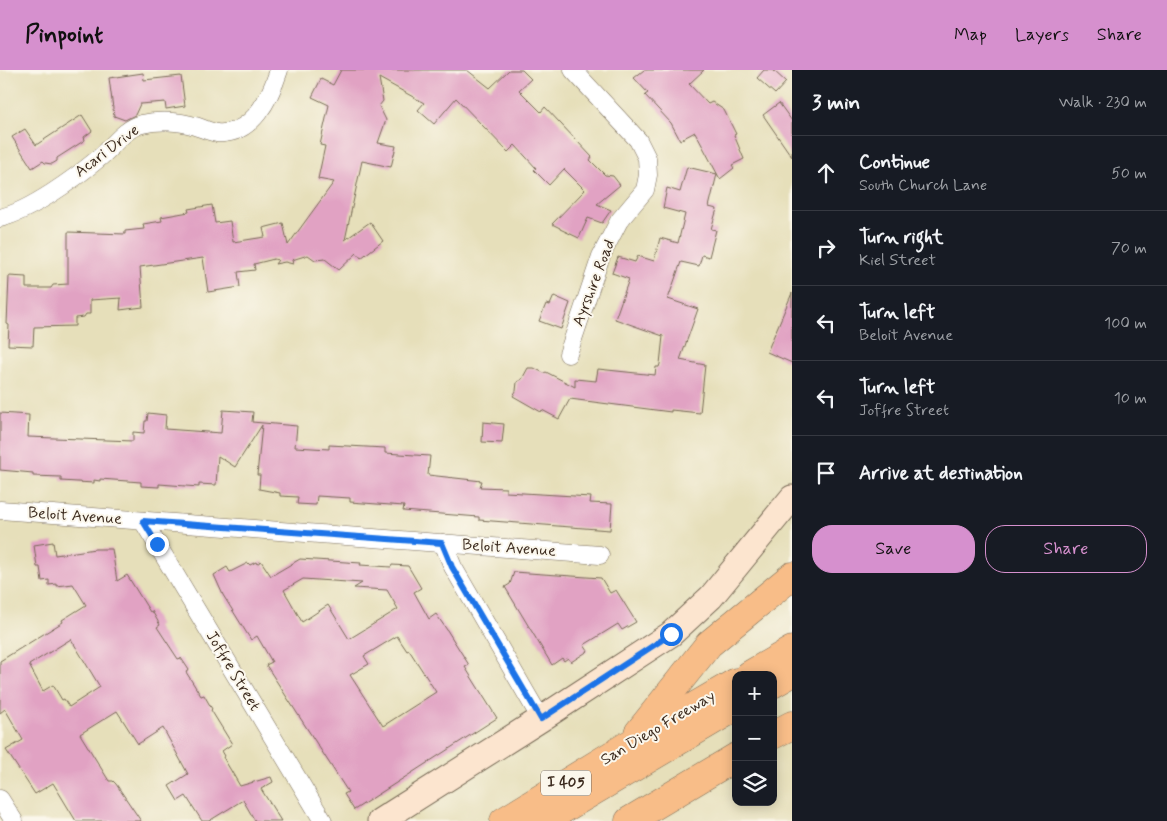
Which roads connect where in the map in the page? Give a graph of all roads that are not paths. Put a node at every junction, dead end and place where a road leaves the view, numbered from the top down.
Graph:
1 (279, 70) edge
2 (573, 70) edge
3 (0, 218) edge
4 (568, 354) dead end
5 (792, 498) edge
6 (0, 510) edge
7 (143, 521) junction
8 (442, 543) junction
9 (600, 555) dead end
10 (792, 576) edge
11 (792, 650) edge
12 (756, 671) edge
13 (792, 673) edge
14 (777, 682) edge
15 (732, 684) edge
16 (732, 708) edge
17 (541, 719) junction
18 (792, 724) edge
19 (777, 733) edge
20 (628, 745) junction
21 (732, 759) edge
22 (0, 799) edge
23 (14, 821) edge
24 (323, 821) edge
25 (380, 821) edge
26 (504, 821) edge
27 (543, 821) edge
28 (629, 821) edge

1 - 3 street, Acari Drive
2 - 4 street, Ayrshire Road
5 - 17 street
6 - 7 street, Beloit Avenue
7 - 8 street, Beloit Avenue
7 - 24 street, Joffre Street
8 - 9 street, Beloit Avenue
8 - 17 street
10 - 20 highway
11 - 12 highway
13 - 14 highway
15 - 20 highway, San Diego Freeway / I 405
16 - 27 highway
17 - 25 street
18 - 19 highway
20 - 26 highway, San Diego Freeway / I 405
21 - 28 highway
22 - 23 street

